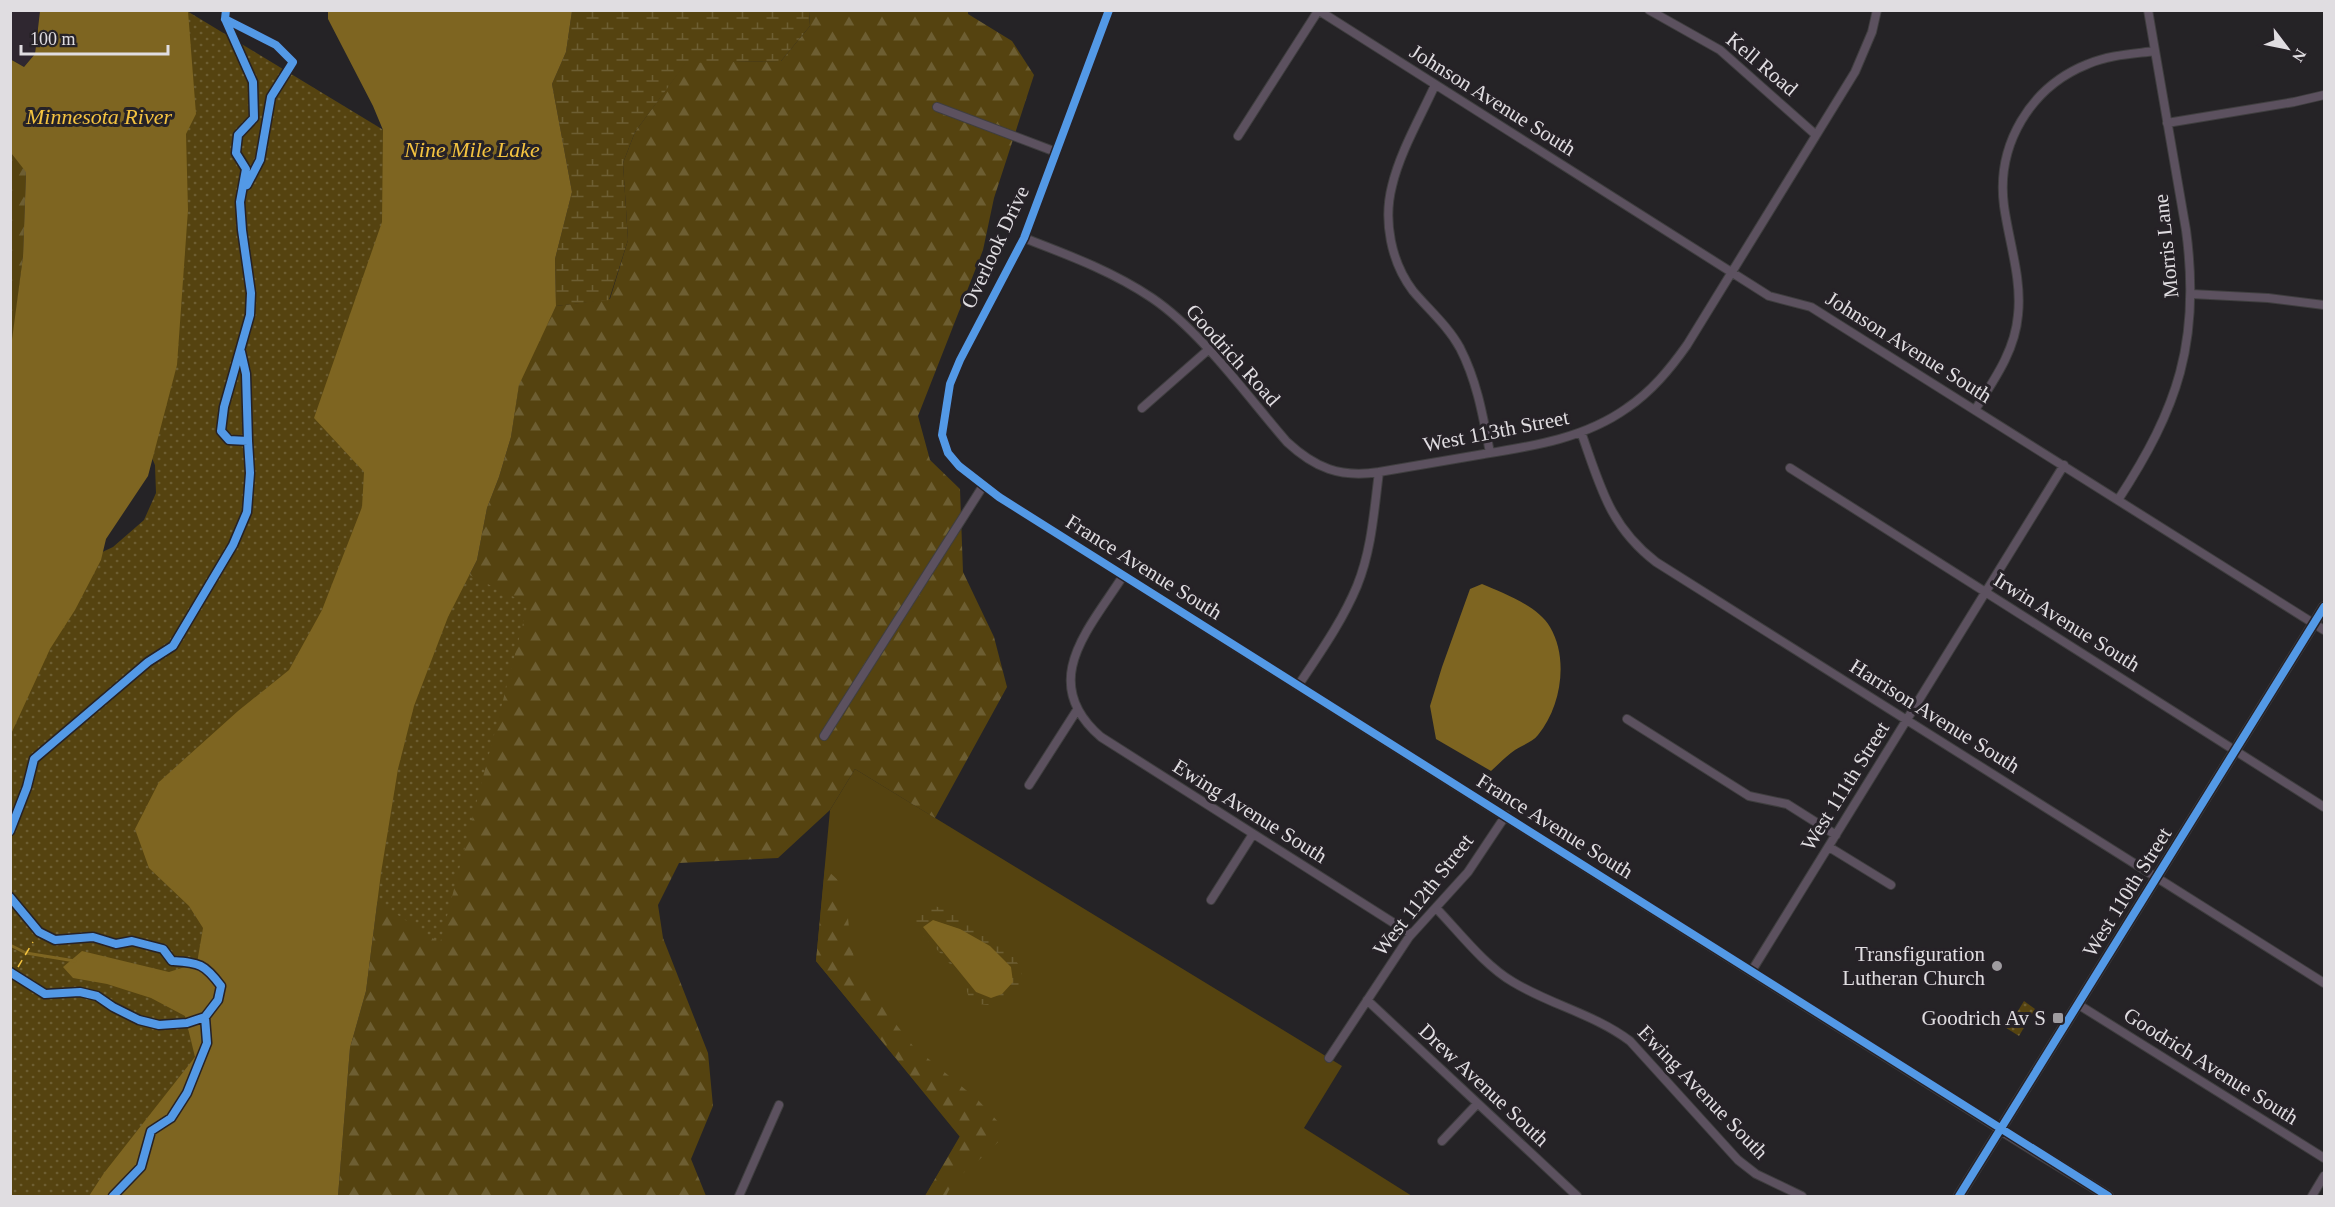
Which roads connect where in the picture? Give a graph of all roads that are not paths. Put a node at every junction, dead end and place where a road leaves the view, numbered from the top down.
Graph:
1 (1109, 10) edge
2 (1649, 10) edge
3 (1877, 10) edge
4 (2148, 10) edge
5 (1318, 11) edge
6 (2155, 51) junction
7 (1435, 85) junction
8 (2325, 95) edge
9 (937, 107) dead end
10 (2167, 123) junction
11 (1816, 135) junction
12 (1238, 136) dead end
13 (1056, 152) junction
14 (1024, 238) junction
15 (1732, 272) junction
16 (2191, 294) junction
17 (2325, 305) edge
18 (1208, 350) junction
19 (1142, 408) dead end
20 (1975, 410) junction
21 (1581, 432) junction
22 (1490, 453) junction
23 (2064, 465) junction
24 (1790, 468) dead end
25 (1379, 472) junction
26 (983, 486) junction
27 (2118, 500) junction
28 (1123, 576) junction
29 (1986, 592) junction
30 (2325, 607) edge
31 (2314, 624) junction
32 (2325, 630) edge
33 (1298, 686) junction
34 (1077, 710) junction
35 (1627, 719) dead end
36 (1907, 720) junction
37 (824, 736) dead end
38 (2235, 751) junction
39 (1029, 785) dead end
40 (2325, 807) edge
41 (1506, 815) junction
42 (1253, 834) junction
43 (1836, 835) junction
44 (1829, 847) junction
45 (2157, 878) junction
46 (1891, 885) dead end
47 (1211, 900) dead end
48 (1436, 908) junction
49 (1411, 934) junction
50 (1751, 972) junction
51 (2325, 982) edge
52 (1367, 1000) junction
53 (2079, 1005) junction
54 (1329, 1058) dead end
55 (1477, 1104) junction
56 (779, 1105) dead end
57 (2001, 1130) junction
58 (1442, 1141) dead end
59 (2325, 1158) edge
60 (2325, 1176) edge
61 (740, 1197) edge
62 (1577, 1197) edge
63 (1802, 1197) edge
64 (1959, 1197) edge
65 (2108, 1197) edge
66 (2312, 1197) edge

1 - 13 street, Overlook Drive
2 - 11 street, Kell Road
3 - 11 street, West 113th Street
4 - 6 street, Morris Lane
5 - 7 street, Johnson Avenue South
5 - 12 street
6 - 10 street, Morris Lane
6 - 20 street
7 - 15 street, Johnson Avenue South
7 - 22 street
8 - 10 street
9 - 13 street
10 - 16 street, Morris Lane
11 - 15 street, West 113th Street
13 - 14 street, Overlook Drive
14 - 18 street, Goodrich Road
14 - 26 street, Overlook Drive
15 - 20 street, Johnson Avenue South
15 - 21 street, West 113th Street
16 - 17 street
16 - 27 street, Morris Lane
18 - 19 street
18 - 25 street, Goodrich Road
20 - 23 street, Johnson Avenue South
21 - 22 street, West 113th Street
21 - 36 street, Harrison Avenue South
22 - 25 street, West 113th Street
23 - 27 street, Johnson Avenue South
23 - 29 street, West 111th Street
24 - 29 street, Irwin Avenue South
25 - 33 street
26 - 28 street, France Avenue South
26 - 37 street
27 - 31 street, Johnson Avenue South
28 - 33 street, France Avenue South
28 - 34 street
29 - 36 street, West 111th Street
29 - 38 street, Irwin Avenue South
30 - 31 street, West 110th Street
31 - 32 street, Johnson Avenue South
31 - 38 street, West 110th Street
33 - 41 street, France Avenue South
34 - 39 street
34 - 42 street, Ewing Avenue South
35 - 43 street
36 - 43 street, West 111th Street
36 - 45 street, Harrison Avenue South
38 - 40 street, Irwin Avenue South
38 - 45 street, West 110th Street
41 - 48 street, West 112th Street
41 - 50 street, France Avenue South
42 - 47 street
42 - 49 street, Ewing Avenue South
43 - 44 street, West 111th Street
44 - 46 street
44 - 50 street, West 111th Street
45 - 51 street, Harrison Avenue South
45 - 53 street, West 110th Street
48 - 49 street, West 112th Street
48 - 63 street, Ewing Avenue South
49 - 52 street, West 112th Street
50 - 57 street, France Avenue South
52 - 54 street, West 112th Street
52 - 55 street, Drew Avenue South
53 - 57 street, West 110th Street
53 - 59 street, Goodrich Avenue South
55 - 58 street
55 - 62 street, Drew Avenue South
56 - 61 street
57 - 64 street, West 110th Street
57 - 65 street, France Avenue South
60 - 66 street

